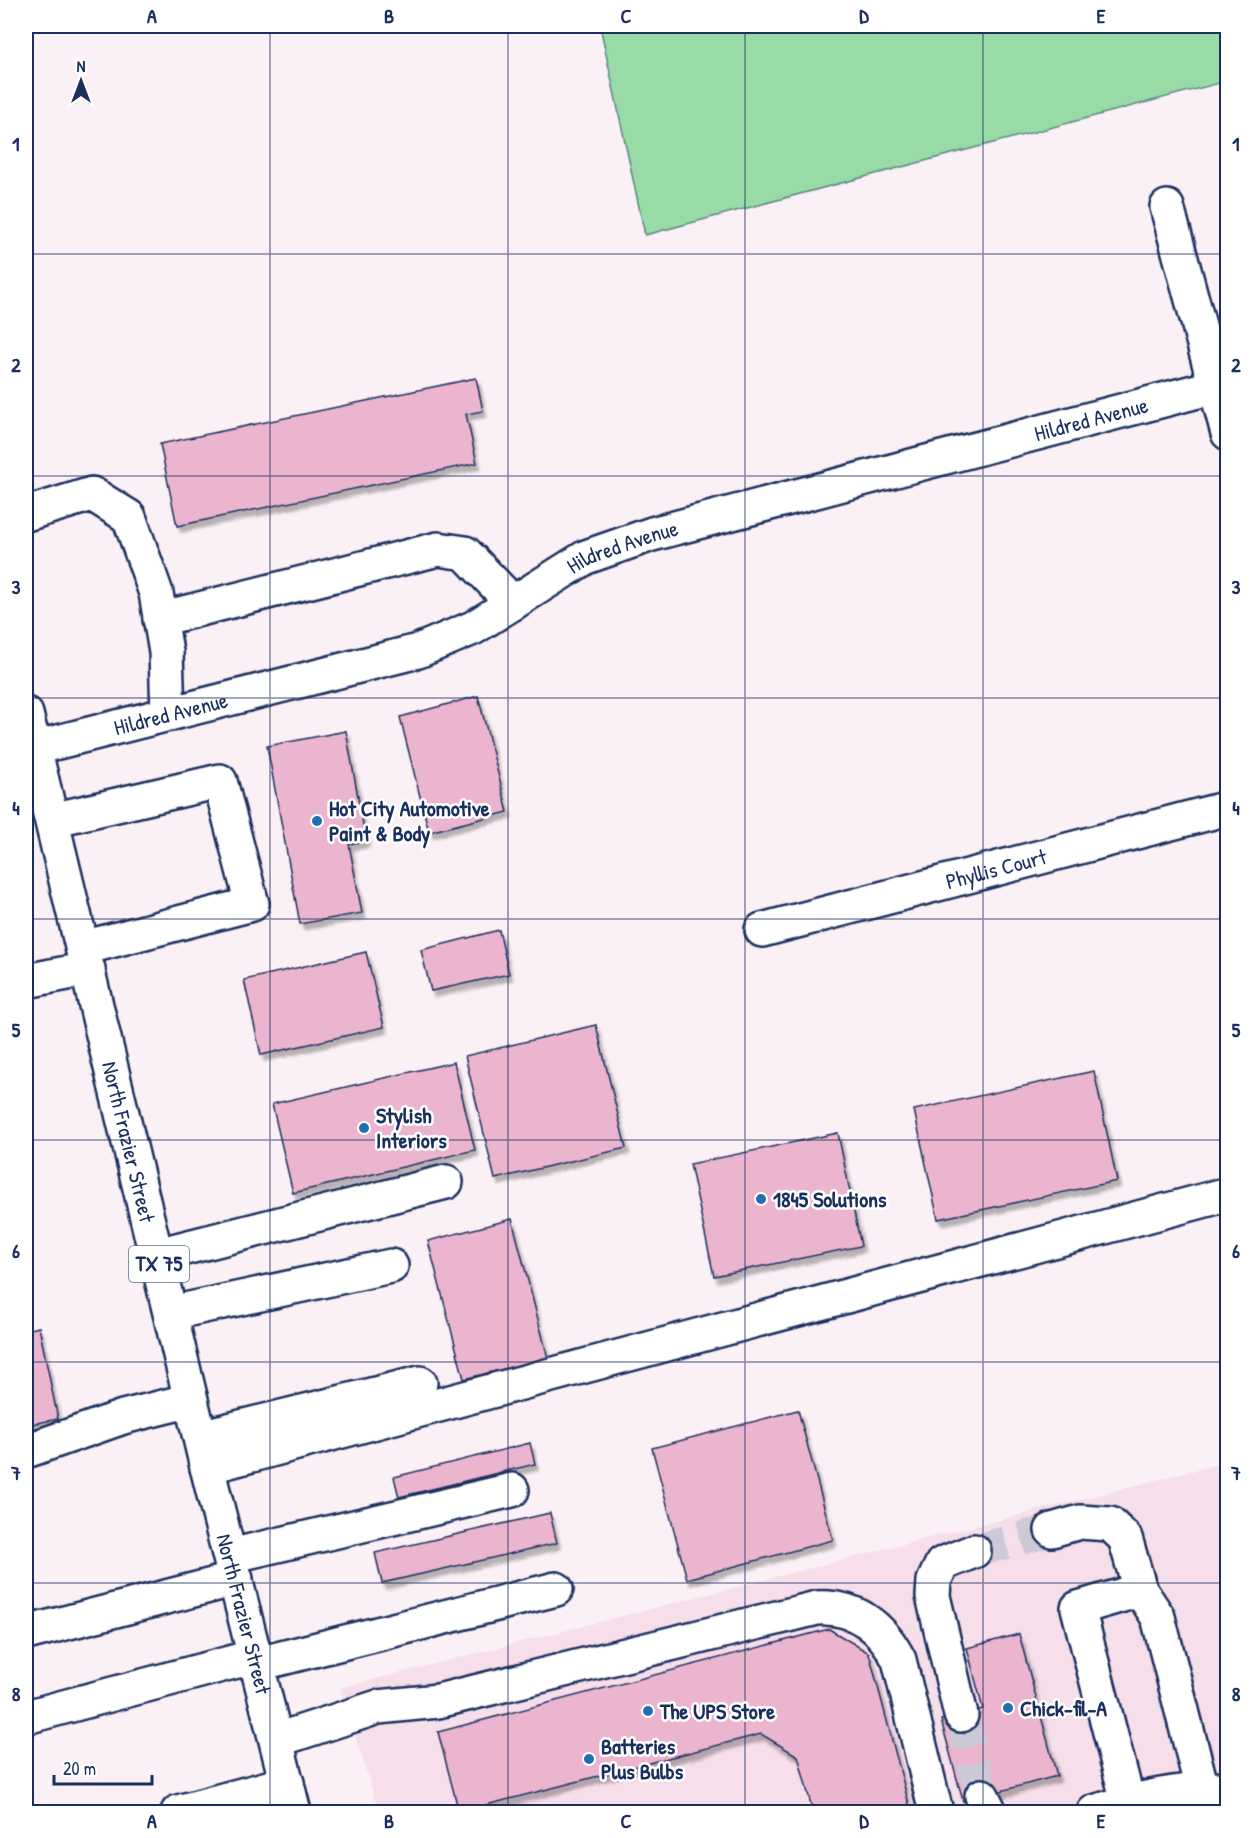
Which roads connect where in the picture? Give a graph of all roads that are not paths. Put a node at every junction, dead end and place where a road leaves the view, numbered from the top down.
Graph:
1 (1167, 207) dead end
2 (1222, 385) edge
3 (1227, 433) edge
4 (26, 514) edge
5 (513, 603) junction
6 (160, 618) junction
7 (26, 714) edge
8 (168, 714) junction
9 (34, 748) junction
10 (1227, 808) edge
11 (51, 820) junction
12 (762, 930) dead end
13 (85, 958) junction
14 (26, 981) edge
15 (446, 1182) dead end
16 (1227, 1194) edge
17 (157, 1255) junction
18 (391, 1266) dead end
19 (171, 1313) junction
20 (420, 1383) dead end
21 (191, 1400) junction
22 (26, 1450) edge
23 (203, 1452) junction
24 (512, 1490) dead end
25 (1052, 1530) tunnel mouth
26 (974, 1551) tunnel mouth
27 (233, 1567) junction
28 (1137, 1576) junction
29 (556, 1589) dead end
30 (26, 1633) edge
31 (257, 1660) junction
32 (961, 1715) tunnel mouth
33 (26, 1717) edge
34 (277, 1740) junction
35 (1215, 1789) edge
36 (291, 1798) edge
37 (1128, 1802) junction
38 (178, 1812) edge
39 (936, 1812) edge
40 (1094, 1812) edge

1 - 2 street
2 - 3 street
2 - 5 street, Hildred Avenue
4 - 6 street
5 - 6 street
5 - 8 street, Hildred Avenue
6 - 8 street
7 - 9 street, North Frazier Street / TX 75
8 - 9 street, Hildred Avenue
9 - 11 street, North Frazier Street / TX 75
10 - 12 street, Phyllis Court
11 - 13 street, North Frazier Street / TX 75
11 - 13 street
13 - 14 street
13 - 17 street, North Frazier Street / TX 75
15 - 17 street
16 - 23 street
17 - 19 street, North Frazier Street / TX 75
18 - 19 street
19 - 21 street, North Frazier Street / TX 75
20 - 23 street
21 - 22 street
21 - 23 street, North Frazier Street / TX 75
23 - 27 street, North Frazier Street / TX 75
24 - 27 street
25 - 28 street
26 - 32 street
27 - 30 street
27 - 31 street, North Frazier Street / TX 75
28 - 35 street
28 - 37 street
29 - 31 street
31 - 33 street
31 - 34 street, North Frazier Street / TX 75
34 - 36 street, North Frazier Street / TX 75
34 - 39 street
35 - 37 street
36 - 38 street
37 - 40 street

